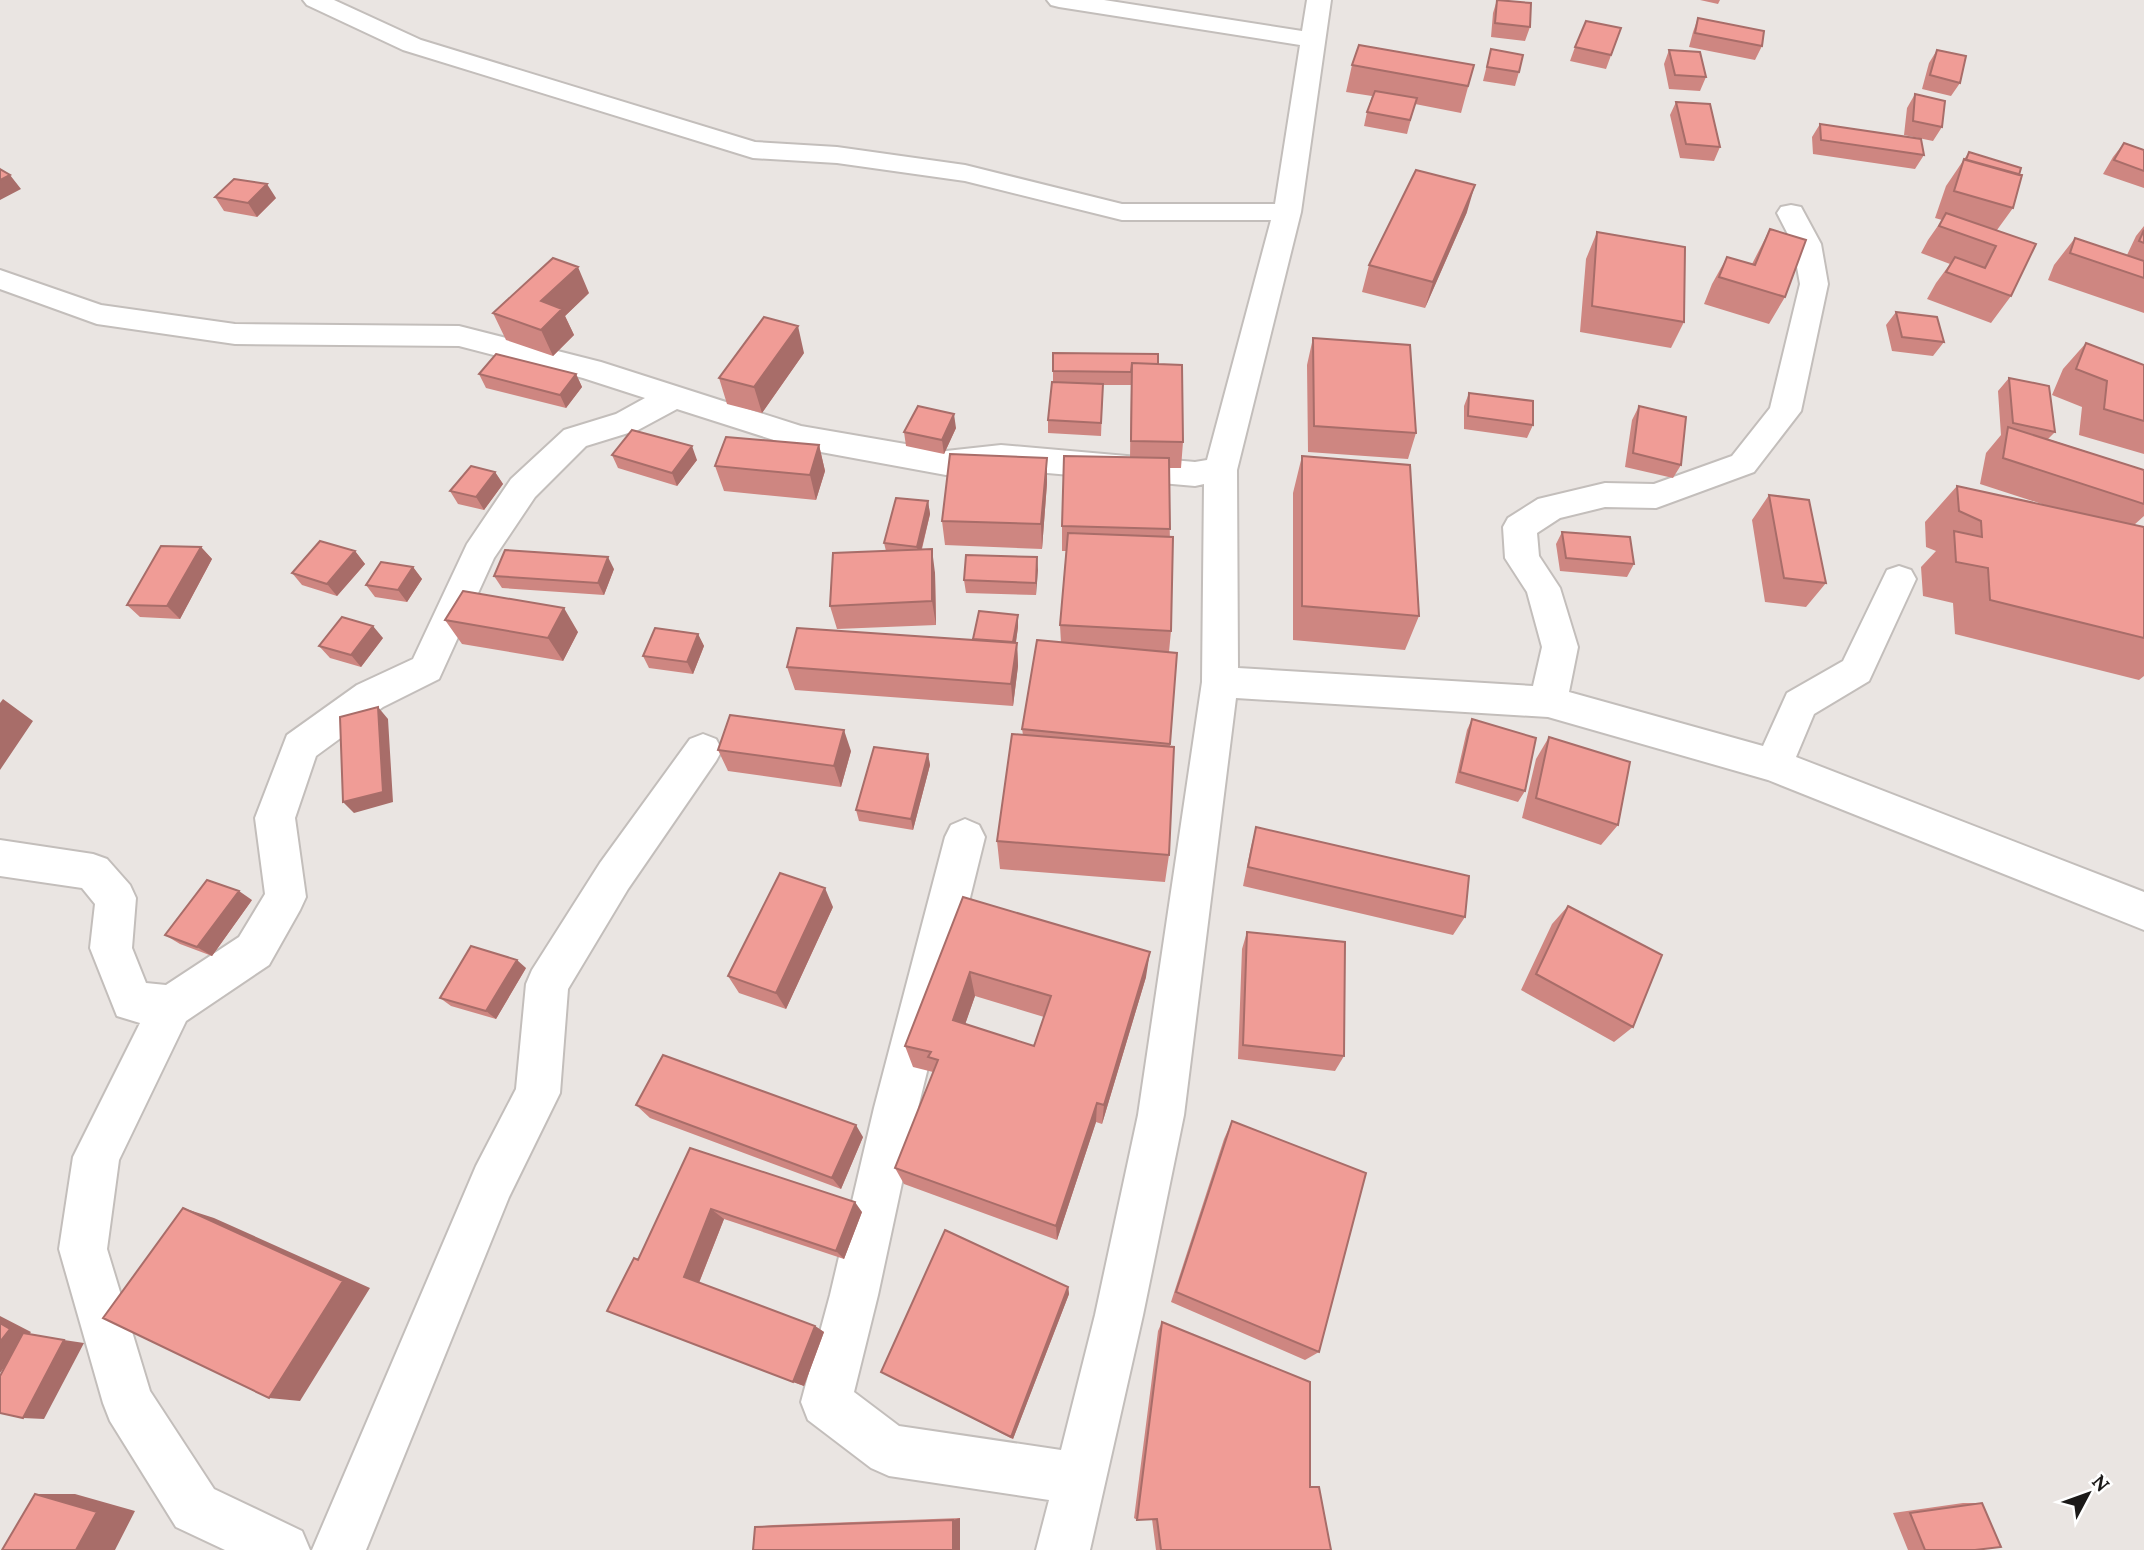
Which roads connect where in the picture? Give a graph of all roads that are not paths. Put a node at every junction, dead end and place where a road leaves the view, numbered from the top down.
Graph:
1 (317, 0) edge
2 (1059, 0) edge
3 (1319, 0) edge
4 (1312, 40) junction
5 (1287, 212) junction
6 (1791, 214) dead end
7 (0, 279) edge
8 (673, 397) junction
9 (1221, 470) junction
10 (1899, 579) dead end
11 (1220, 682) junction
12 (1548, 702) junction
13 (703, 750) dead end
14 (1773, 765) junction
15 (965, 836) dead end
16 (0, 858) edge
17 (2144, 911) edge
18 (171, 1006) junction
19 (1080, 1479) junction
20 (283, 1550) edge
21 (339, 1550) edge
22 (1063, 1550) edge

1 - 5 street
2 - 4 street
3 - 4 street
4 - 5 street
5 - 9 street
6 - 12 street
7 - 8 street
8 - 9 street
8 - 18 street
9 - 11 street
10 - 14 street
11 - 12 street
11 - 19 street
12 - 14 street
13 - 21 street
14 - 17 street
15 - 19 street
16 - 18 street
18 - 20 street
19 - 22 street

